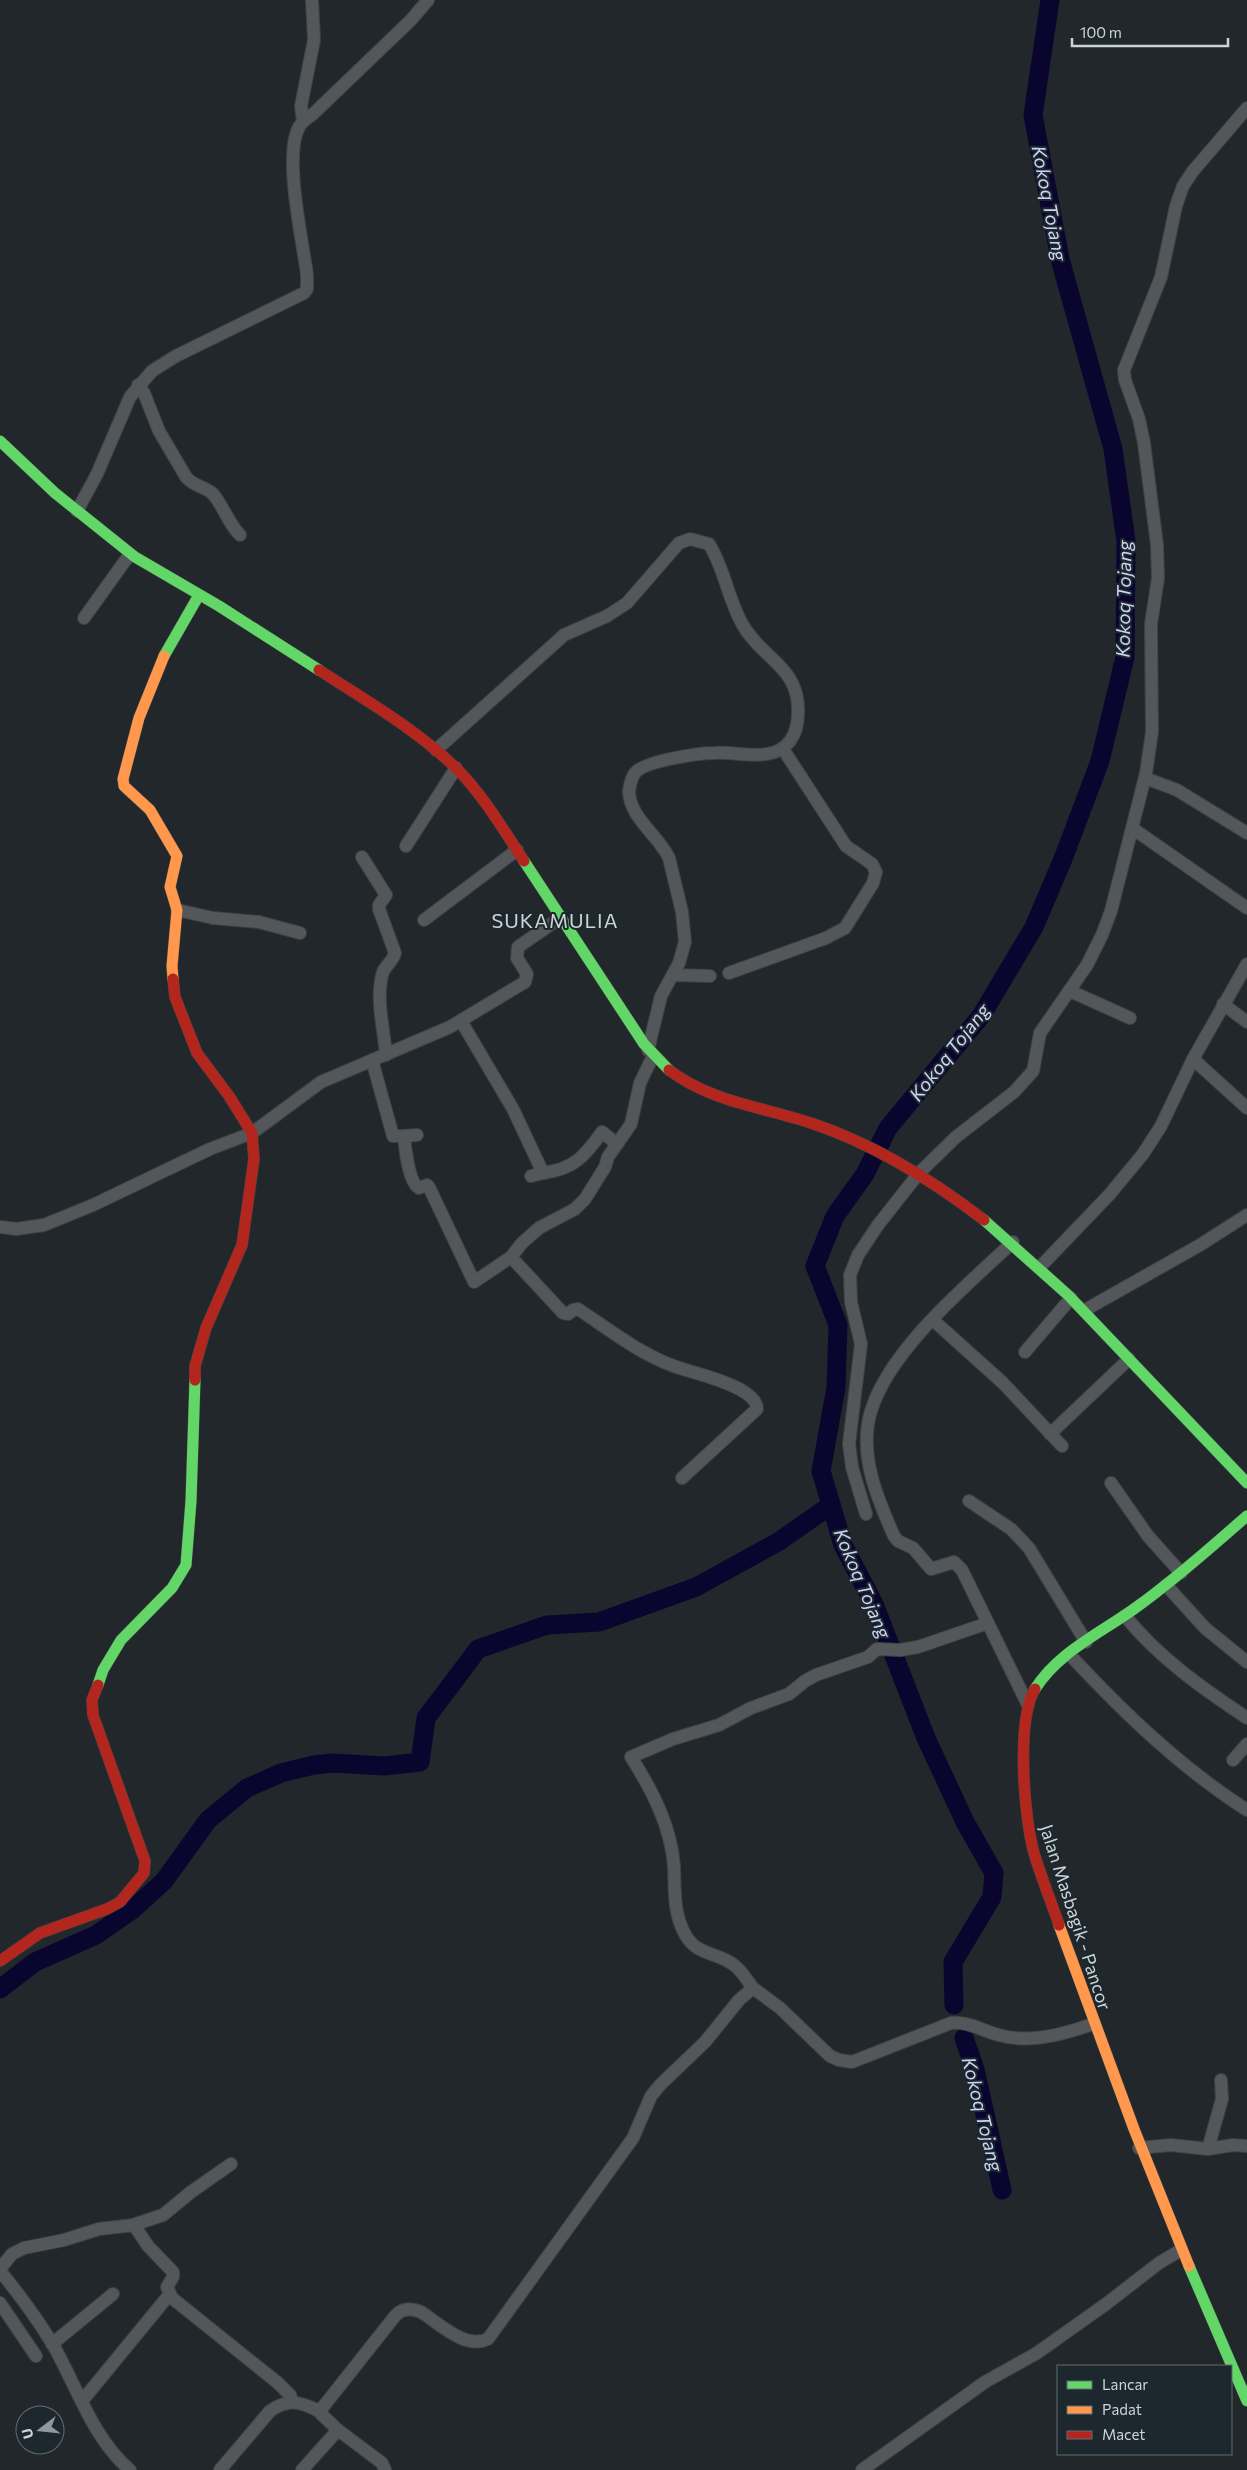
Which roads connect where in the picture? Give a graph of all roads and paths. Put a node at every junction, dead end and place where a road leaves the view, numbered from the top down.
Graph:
1 (312, 0) edge
2 (428, 0) edge
3 (1247, 108) edge
4 (303, 122) junction
5 (138, 385) junction
6 (0, 442) edge
7 (77, 511) junction
8 (240, 535) dead end
9 (130, 554) junction
10 (199, 595) junction
11 (84, 618) dead end
12 (783, 749) junction
13 (436, 750) junction
14 (456, 768) junction
15 (1144, 778) junction
16 (1132, 828) junction
17 (1247, 833) edge
18 (406, 846) dead end
19 (517, 850) junction
20 (362, 857) dead end
21 (1247, 908) edge
22 (177, 910) junction
23 (560, 918) junction
24 (424, 920) dead end
25 (300, 933) dead end
26 (1247, 964) edge
27 (729, 973) dead end
28 (674, 975) junction
29 (710, 976) dead end
30 (1074, 993) junction
31 (1223, 1004) junction
32 (1130, 1018) dead end
33 (461, 1021) junction
34 (1247, 1022) edge
35 (651, 1053) junction
36 (386, 1055) junction
37 (1193, 1059) junction
38 (372, 1060) junction
39 (1247, 1108) edge
40 (252, 1133) junction
41 (618, 1144) junction
42 (918, 1173) junction
43 (1247, 1215) edge
44 (0, 1227) edge
45 (1013, 1242) junction
46 (511, 1257) junction
47 (1040, 1266) junction
48 (1071, 1298) junction
49 (1085, 1310) junction
50 (932, 1320) junction
51 (1025, 1352) dead end
52 (1130, 1359) junction
53 (1050, 1434) junction
54 (1062, 1446) dead end
55 (682, 1478) dead end
56 (1111, 1483) dead end
57 (1247, 1483) edge
58 (969, 1501) dead end
59 (866, 1514) dead end
60 (1247, 1516) edge
61 (1180, 1573) junction
62 (1166, 1585) junction
63 (1124, 1616) junction
64 (988, 1622) junction
65 (1086, 1642) junction
66 (1070, 1654) junction
67 (1247, 1662) edge
68 (1028, 1705) junction
69 (1247, 1718) edge
70 (1247, 1744) edge
71 (1234, 1760) dead end
72 (1247, 1810) edge
73 (0, 1961) edge
74 (753, 1988) junction
75 (1093, 2024) junction
76 (1221, 2080) dead end
77 (1247, 2146) edge
78 (1139, 2148) junction
79 (1208, 2149) junction
80 (231, 2164) dead end
81 (133, 2225) junction
82 (1181, 2250) junction
83 (0, 2270) edge
84 (112, 2294) dead end
85 (169, 2295) junction
86 (0, 2303) edge
87 (52, 2344) junction
88 (36, 2356) dead end
89 (1231, 2365) edge
90 (1232, 2367) edge
91 (292, 2400) junction
92 (82, 2401) junction
93 (1247, 2401) edge
94 (317, 2410) junction
95 (338, 2430) junction
96 (130, 2470) edge
97 (220, 2470) edge
98 (302, 2470) edge
99 (386, 2470) edge
100 (862, 2470) edge

1 - 4 street
2 - 4 street
3 - 15 street
4 - 5 street
5 - 7 street
5 - 8 street
6 - 7 street
7 - 9 street
9 - 10 street
9 - 11 street
10 - 13 street
10 - 22 street
12 - 13 street
12 - 27 street
12 - 28 street
13 - 14 street
14 - 18 street
14 - 19 street
15 - 16 street
15 - 17 street
16 - 21 street
16 - 30 street
19 - 23 street
19 - 24 street
20 - 36 street
22 - 25 street
22 - 40 street
23 - 33 street
23 - 35 street
26 - 31 street
28 - 29 street
28 - 35 street
30 - 32 street
30 - 42 street
31 - 34 street
31 - 37 street
33 - 36 street
33 - 41 street
35 - 41 street
35 - 42 street
36 - 38 street
37 - 39 street
37 - 47 street
38 - 40 street
38 - 46 street
40 - 44 street
40 - 73 street
41 - 46 street
42 - 45 street
42 - 59 street
43 - 49 street
45 - 47 street
45 - 50 street
46 - 55 street
47 - 48 street
48 - 49 street
48 - 51 street
49 - 52 street
50 - 53 street
50 - 64 street
52 - 53 street
52 - 57 street
53 - 54 street
56 - 61 street
58 - 65 street
60 - 61 street, Jalan Masbagik - Pancor
61 - 62 street, Jalan Masbagik - Pancor
62 - 63 street, Jalan Masbagik - Pancor
62 - 67 street
63 - 65 street, Jalan Masbagik - Pancor
63 - 69 street
64 - 68 street
64 - 74 street
65 - 66 street, Jalan Masbagik - Pancor
66 - 68 street, Jalan Masbagik - Pancor
66 - 72 street
68 - 75 street, Jalan Masbagik - Pancor
70 - 71 street
74 - 75 street
74 - 94 street
75 - 78 street, Jalan Masbagik - Pancor
76 - 79 street
77 - 79 street
78 - 79 street
78 - 82 street, Jalan Masbagik - Pancor
80 - 81 street
81 - 83 street
81 - 85 street
82 - 89 street, Jalan Masbagik - Pancor
82 - 100 street
83 - 87 street
84 - 87 street
85 - 91 street
85 - 92 street
86 - 88 street
87 - 92 street
90 - 93 street, Jalan Masbagik - Pancor
91 - 94 street
91 - 97 street
92 - 96 street
94 - 95 street
95 - 98 street
95 - 99 street

